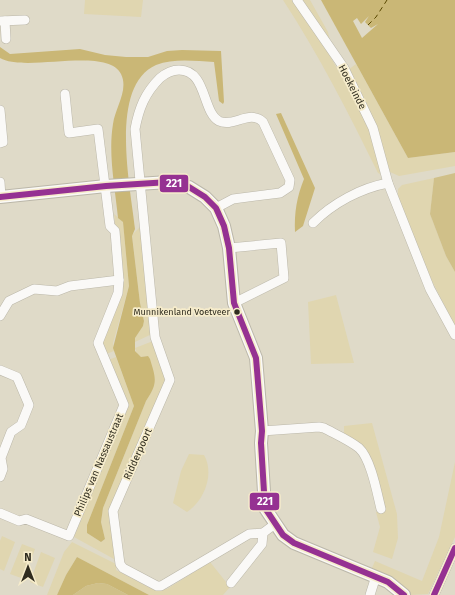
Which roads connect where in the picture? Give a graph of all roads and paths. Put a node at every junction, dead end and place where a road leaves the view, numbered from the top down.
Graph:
1 (297, 0) edge
2 (25, 20) dead end
3 (2, 21) edge
4 (6, 39) dead end
5 (65, 94) dead end
6 (0, 110) edge
7 (0, 143) edge
8 (0, 182) edge
9 (388, 183) junction
10 (137, 184) junction
11 (110, 186) junction
12 (1, 197) edge
13 (216, 208) junction
14 (313, 223) dead end
15 (229, 248) junction
16 (120, 280) junction
17 (234, 303) junction
18 (0, 316) edge
19 (455, 335) edge
20 (0, 370) edge
21 (262, 431) junction
22 (0, 477) edge
23 (381, 509) dead end
24 (0, 513) edge
25 (275, 524) junction
26 (264, 532) junction
27 (455, 548) edge
28 (376, 576) junction
29 (231, 583) dead end
30 (370, 595) edge
31 (404, 595) edge
32 (434, 595) edge

1 - 9 street, Hoekeinde
2 - 3 street
3 - 4 street
5 - 11 street, Philips van Nassaustraat
6 - 7 street
8 - 12 street
9 - 14 street
9 - 19 street, Hoekeinde
10 - 11 street
10 - 13 street
10 - 13 street
10 - 26 street, Ridderpoort
11 - 12 street
11 - 16 street, Philips van Nassaustraat
13 - 15 street
15 - 17 street
15 - 17 street
16 - 18 street
16 - 24 street, Philips van Nassaustraat
17 - 21 street
20 - 22 street
21 - 23 street
21 - 25 street
25 - 26 street, Ridderpoort
25 - 28 street
26 - 29 street
27 - 32 street
28 - 30 street
28 - 31 street

